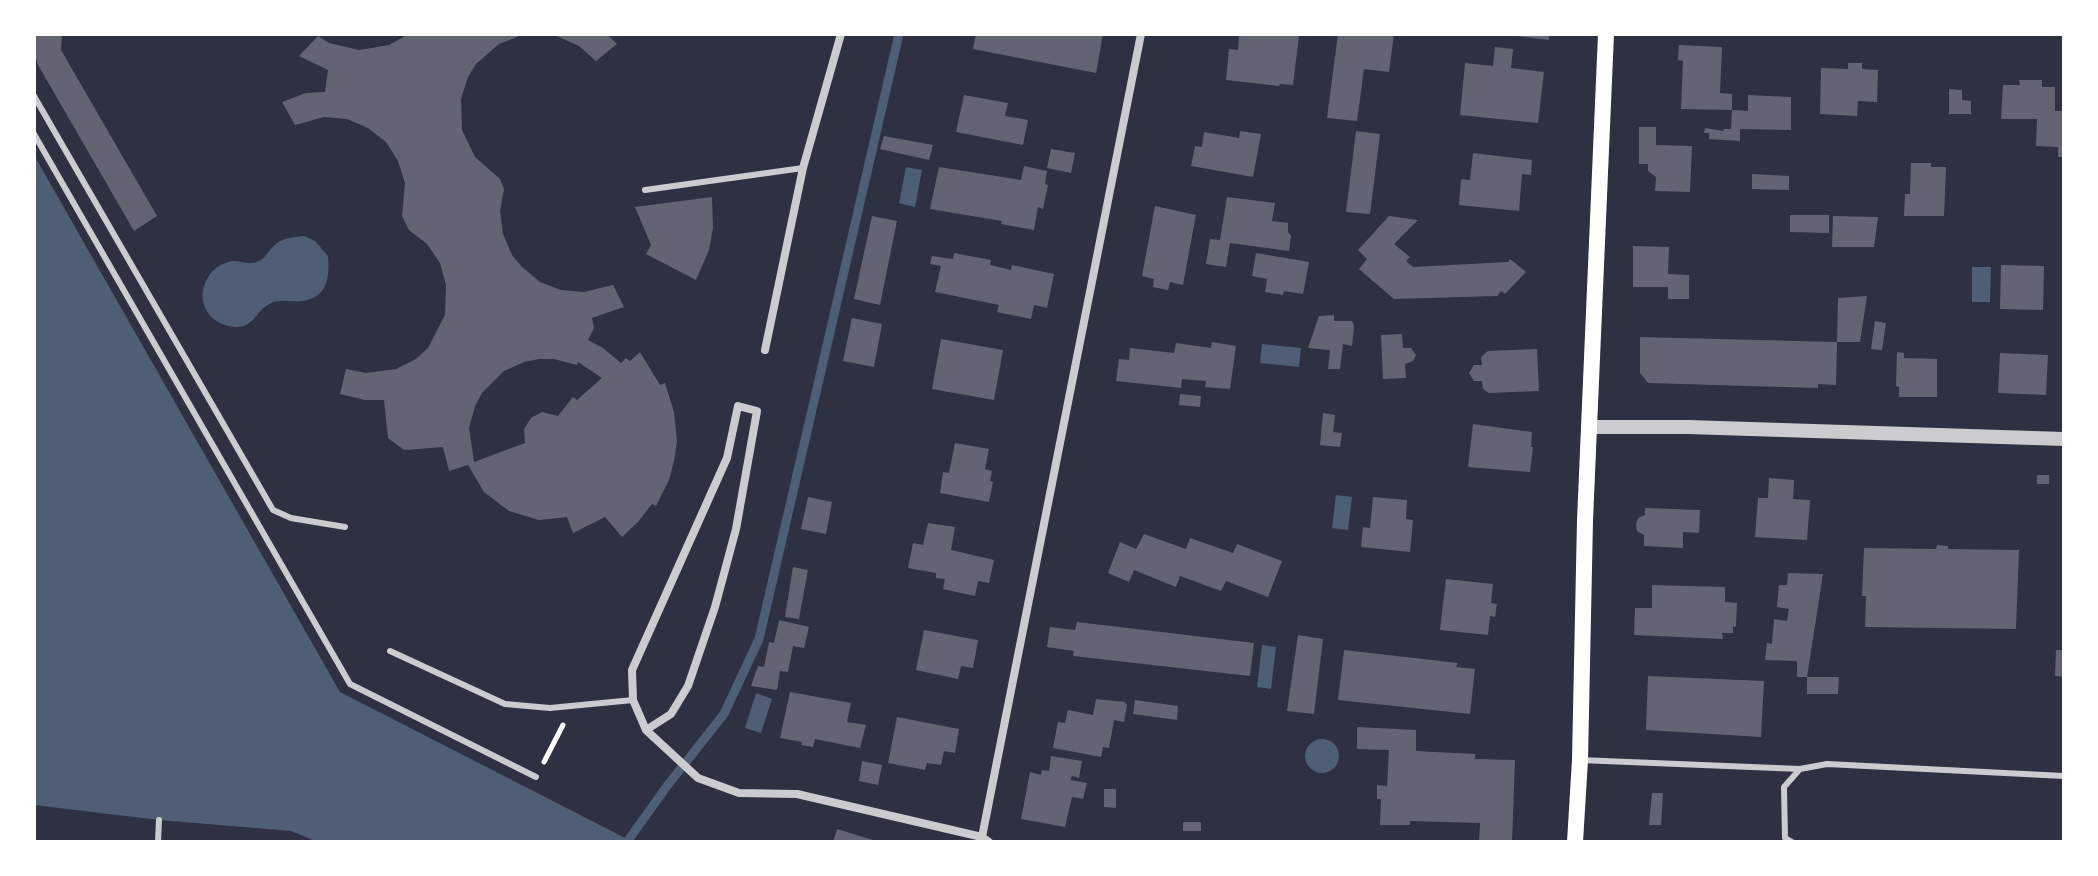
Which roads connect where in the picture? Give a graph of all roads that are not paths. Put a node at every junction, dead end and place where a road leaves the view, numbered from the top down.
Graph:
1 (841, 34) edge
2 (1141, 34) edge
3 (1606, 34) edge
4 (34, 96) edge
5 (34, 134) edge
6 (803, 168) junction
7 (645, 190) dead end
8 (765, 350) dead end
9 (1591, 427) junction
10 (2064, 439) edge
11 (345, 527) dead end
12 (390, 651) dead end
13 (633, 700) junction
14 (646, 730) junction
15 (1580, 760) junction
16 (1800, 769) junction
17 (2064, 776) edge
18 (536, 777) road end
19 (159, 820) dead end
20 (985, 840) edge
21 (158, 842) edge
22 (1575, 842) edge
23 (1792, 842) edge

1 - 6 street
2 - 20 street
3 - 9 main road
4 - 11 lane
5 - 18 lane
6 - 7 lane
6 - 8 street
9 - 10 street
9 - 15 main road
12 - 13 lane
13 - 14 street
13 - 14 street
14 - 20 street
15 - 16 lane
15 - 22 main road
16 - 17 lane
16 - 23 lane
19 - 21 lane

